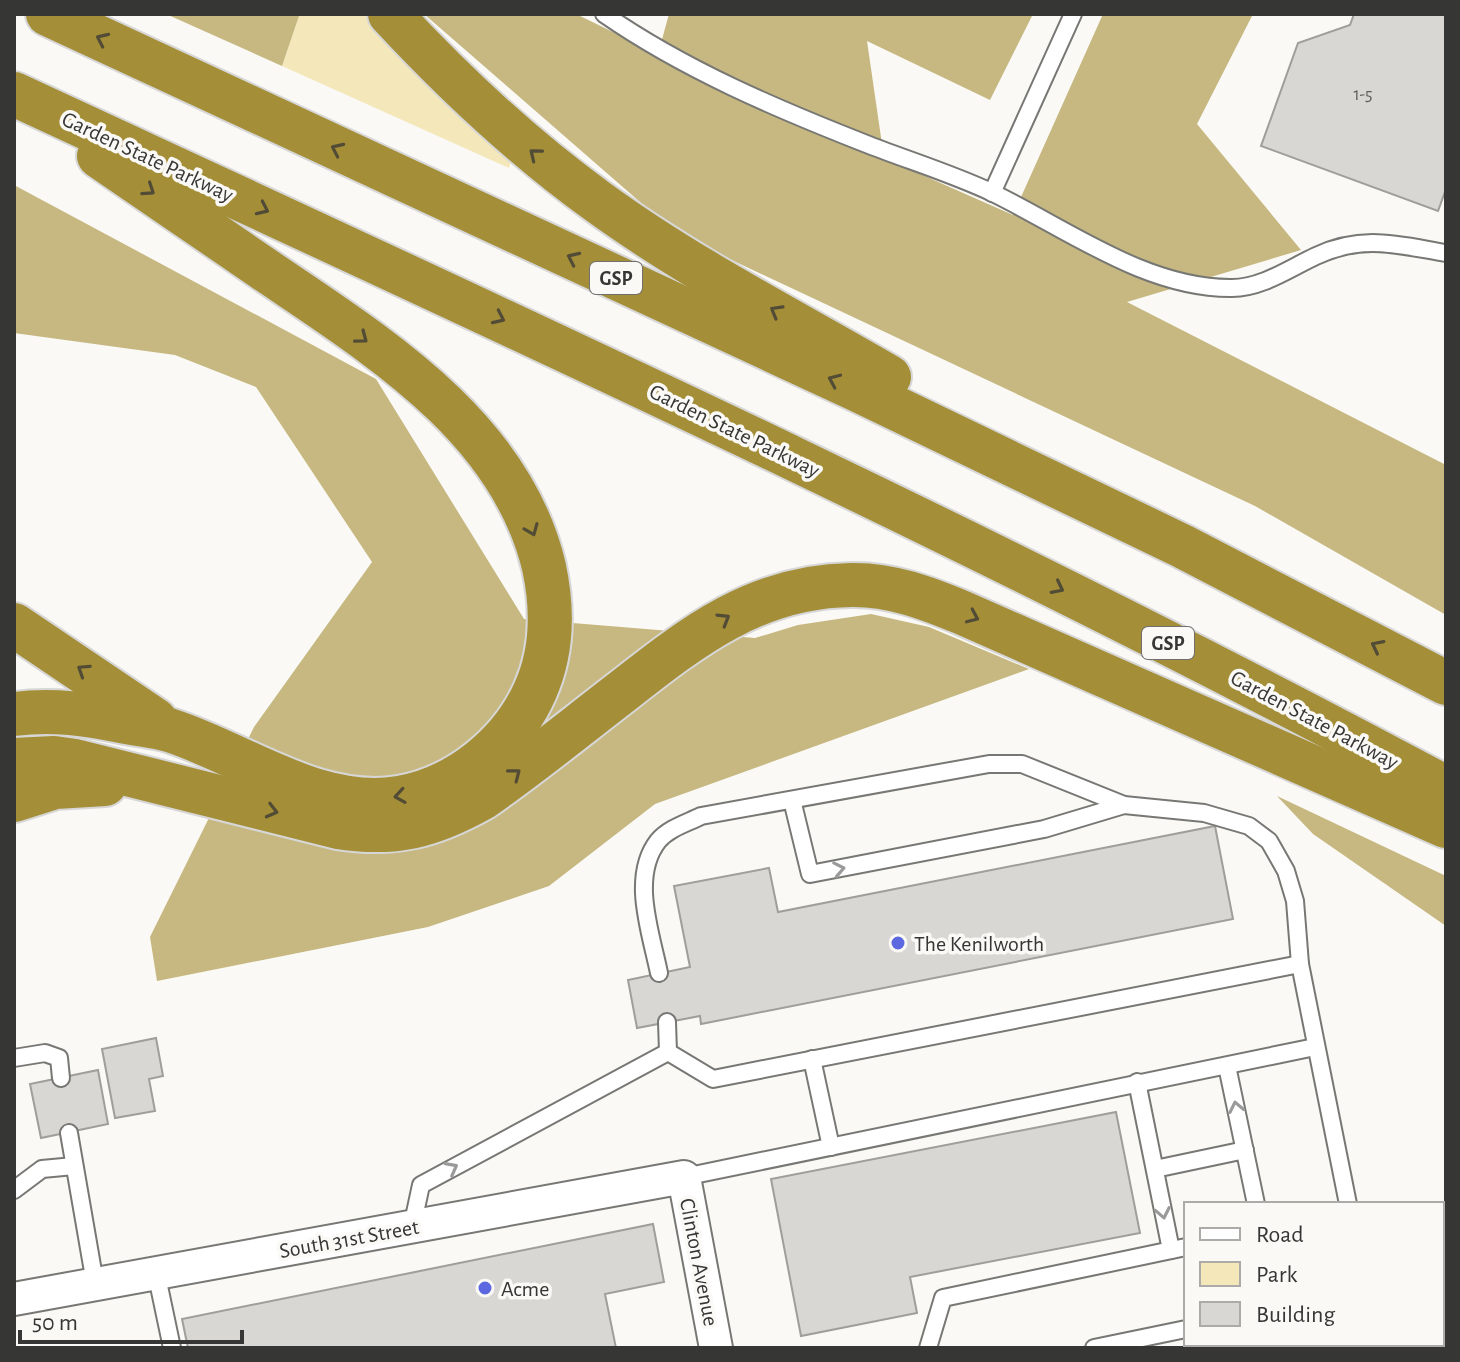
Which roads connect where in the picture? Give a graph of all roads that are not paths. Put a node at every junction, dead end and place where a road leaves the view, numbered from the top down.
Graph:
1 (48, 14) edge
2 (390, 14) edge
3 (604, 14) edge
4 (1073, 14) edge
5 (14, 97) edge
6 (992, 193) junction
7 (1446, 253) edge
8 (1182, 546) junction
9 (14, 625) edge
10 (1446, 683) edge
11 (14, 714) edge
12 (170, 730) junction
13 (14, 760) edge
14 (1446, 788) edge
15 (196, 793) junction
16 (14, 800) edge
17 (792, 800) junction
18 (1124, 805) junction
19 (1446, 826) edge
20 (1300, 964) junction
21 (659, 973) dead end
22 (667, 1022) dead end
23 (1315, 1047) junction
24 (668, 1052) junction
25 (14, 1058) edge
26 (812, 1059) junction
27 (1227, 1066) junction
28 (61, 1078) dead end
29 (1137, 1082) junction
30 (69, 1133) dead end
31 (831, 1147) junction
32 (1245, 1150) junction
33 (74, 1166) junction
34 (1155, 1169) junction
35 (684, 1177) junction
36 (14, 1190) edge
37 (1256, 1202) edge
38 (1348, 1202) edge
39 (412, 1227) junction
40 (1178, 1248) edge
41 (156, 1272) junction
42 (95, 1283) junction
43 (14, 1299) edge
44 (1184, 1329) edge
45 (172, 1348) edge
46 (716, 1348) edge
47 (928, 1348) edge
48 (1094, 1348) edge

8 -> 1 highway, GSP
8 -> 2 highway
3 - 6 lane
4 - 6 lane
5 -> 12 highway
5 -> 14 highway, Garden State Parkway / GSP
6 - 7 lane
10 -> 8 highway, GSP
12 -> 9 highway
11 - 12 highway
13 - 15 highway
15 - 16 highway
15 -> 19 highway
17 - 18 lane
17 -> 18 lane
17 - 21 lane
18 - 20 lane
20 - 23 lane
20 - 26 lane
22 - 24 lane
23 - 27 lane
23 - 38 lane
24 - 26 lane
39 -> 24 lane
25 - 28 lane
26 - 31 lane
27 - 29 lane
32 -> 27 lane
29 - 31 lane
29 - 34 lane
30 - 33 lane
31 - 35 lane
32 - 34 lane
32 - 37 lane
33 - 36 lane
33 - 42 lane
34 -> 40 lane
35 - 39 street, South 31st Street
35 - 46 street, Clinton Avenue
39 - 41 street, South 31st Street
40 - 47 lane
41 - 42 street, South 31st Street
41 - 45 lane
42 - 43 street, South 31st Street
44 - 48 lane

